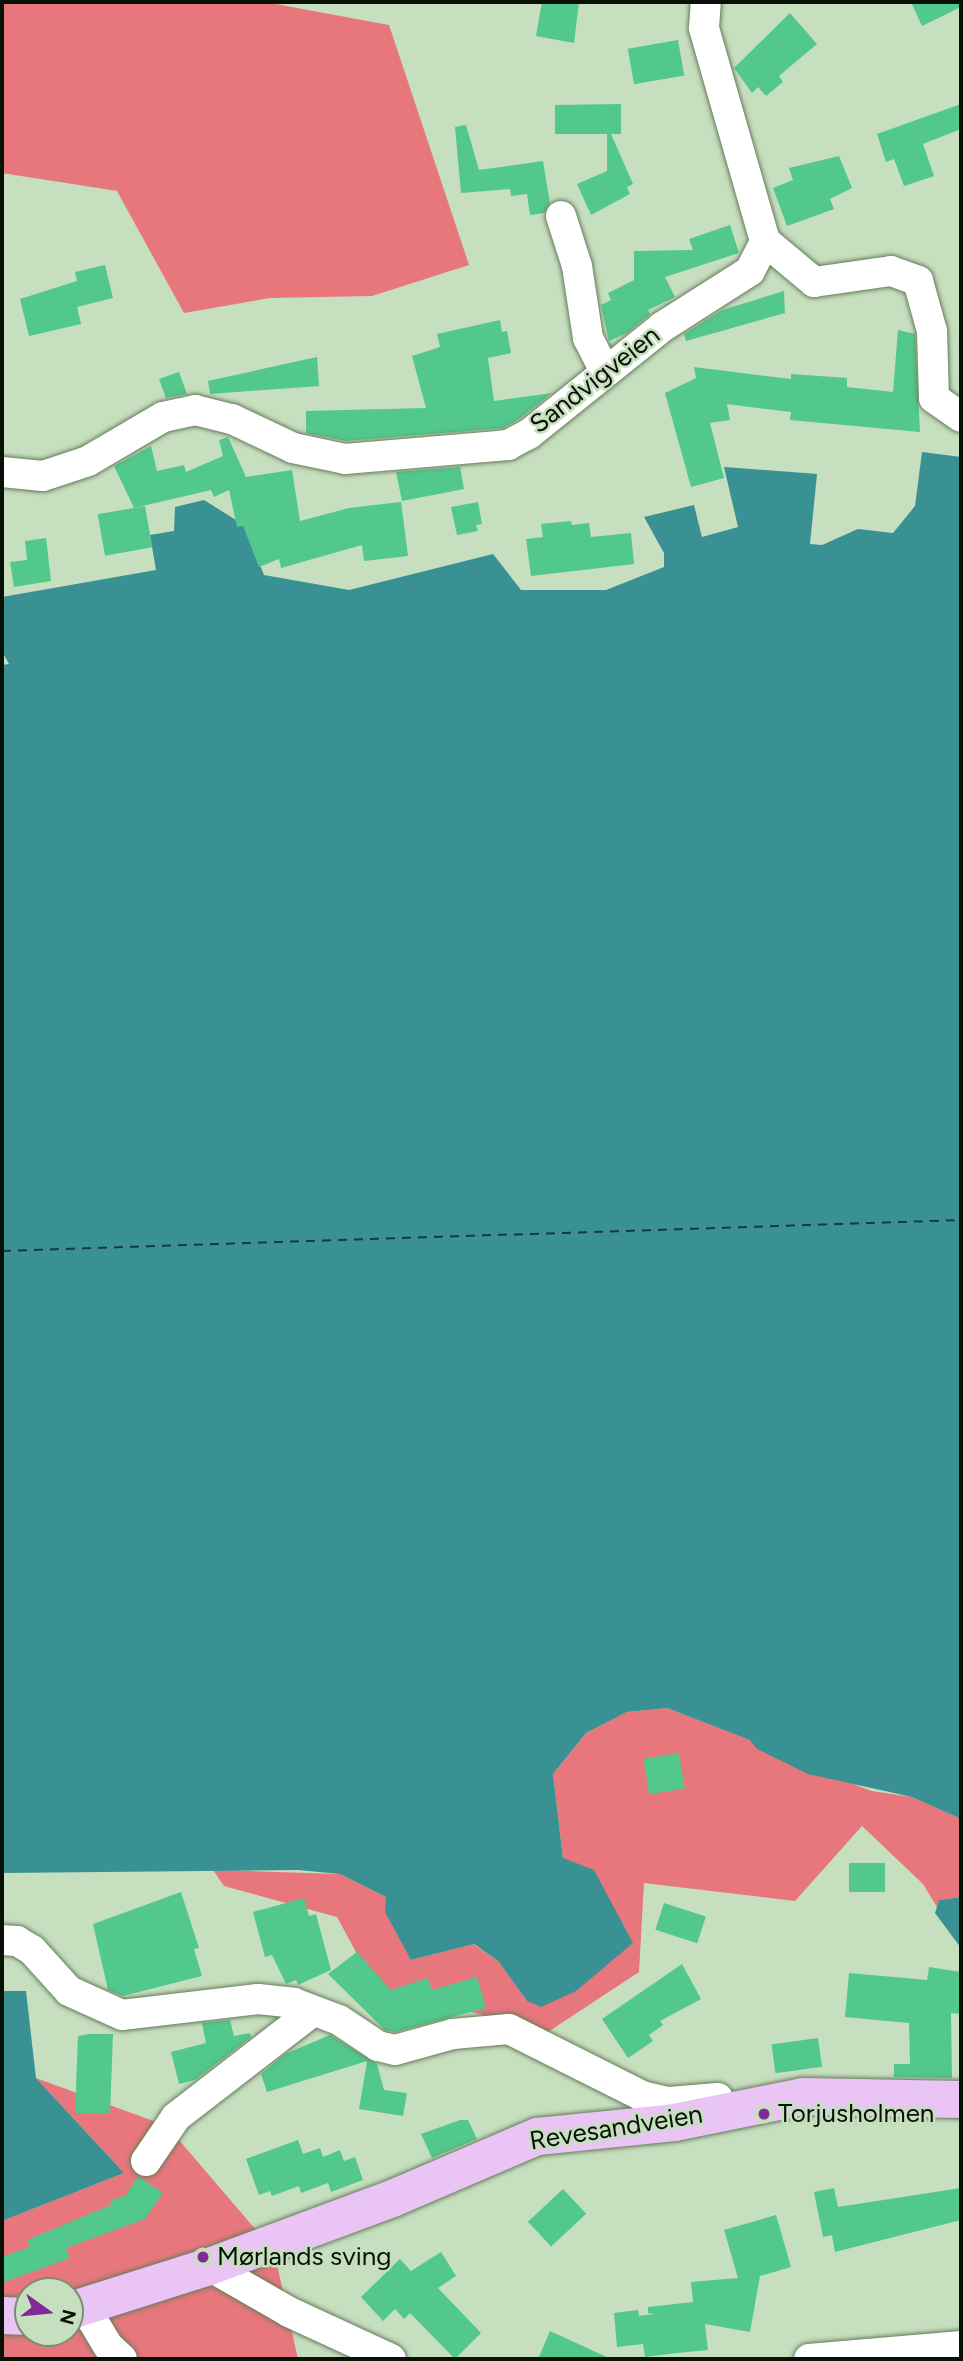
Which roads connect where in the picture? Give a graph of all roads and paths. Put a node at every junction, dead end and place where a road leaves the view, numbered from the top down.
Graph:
1 (706, 2) edge
2 (561, 216) dead end
3 (765, 241) junction
4 (604, 370) junction
5 (961, 417) edge
6 (2, 472) edge
7 (2, 1940) edge
8 (313, 2011) junction
9 (961, 2099) edge
10 (771, 2101) junction
11 (146, 2161) dead end
12 (209, 2266) junction
13 (84, 2307) edge
14 (84, 2316) edge
15 (961, 2346) edge
16 (122, 2359) edge
17 (391, 2359) edge
18 (809, 2359) edge

1 - 3 street
2 - 4 street
3 - 4 street, Sandvigveien
3 - 5 street
4 - 6 street, Sandvigveien
7 - 8 street
8 - 10 street
8 - 11 street
9 - 10 main road, Revesandveien
10 - 12 main road, Revesandveien
12 - 13 main road, Revesandveien
12 - 17 street
14 - 16 street, Revesandveien
15 - 18 street

